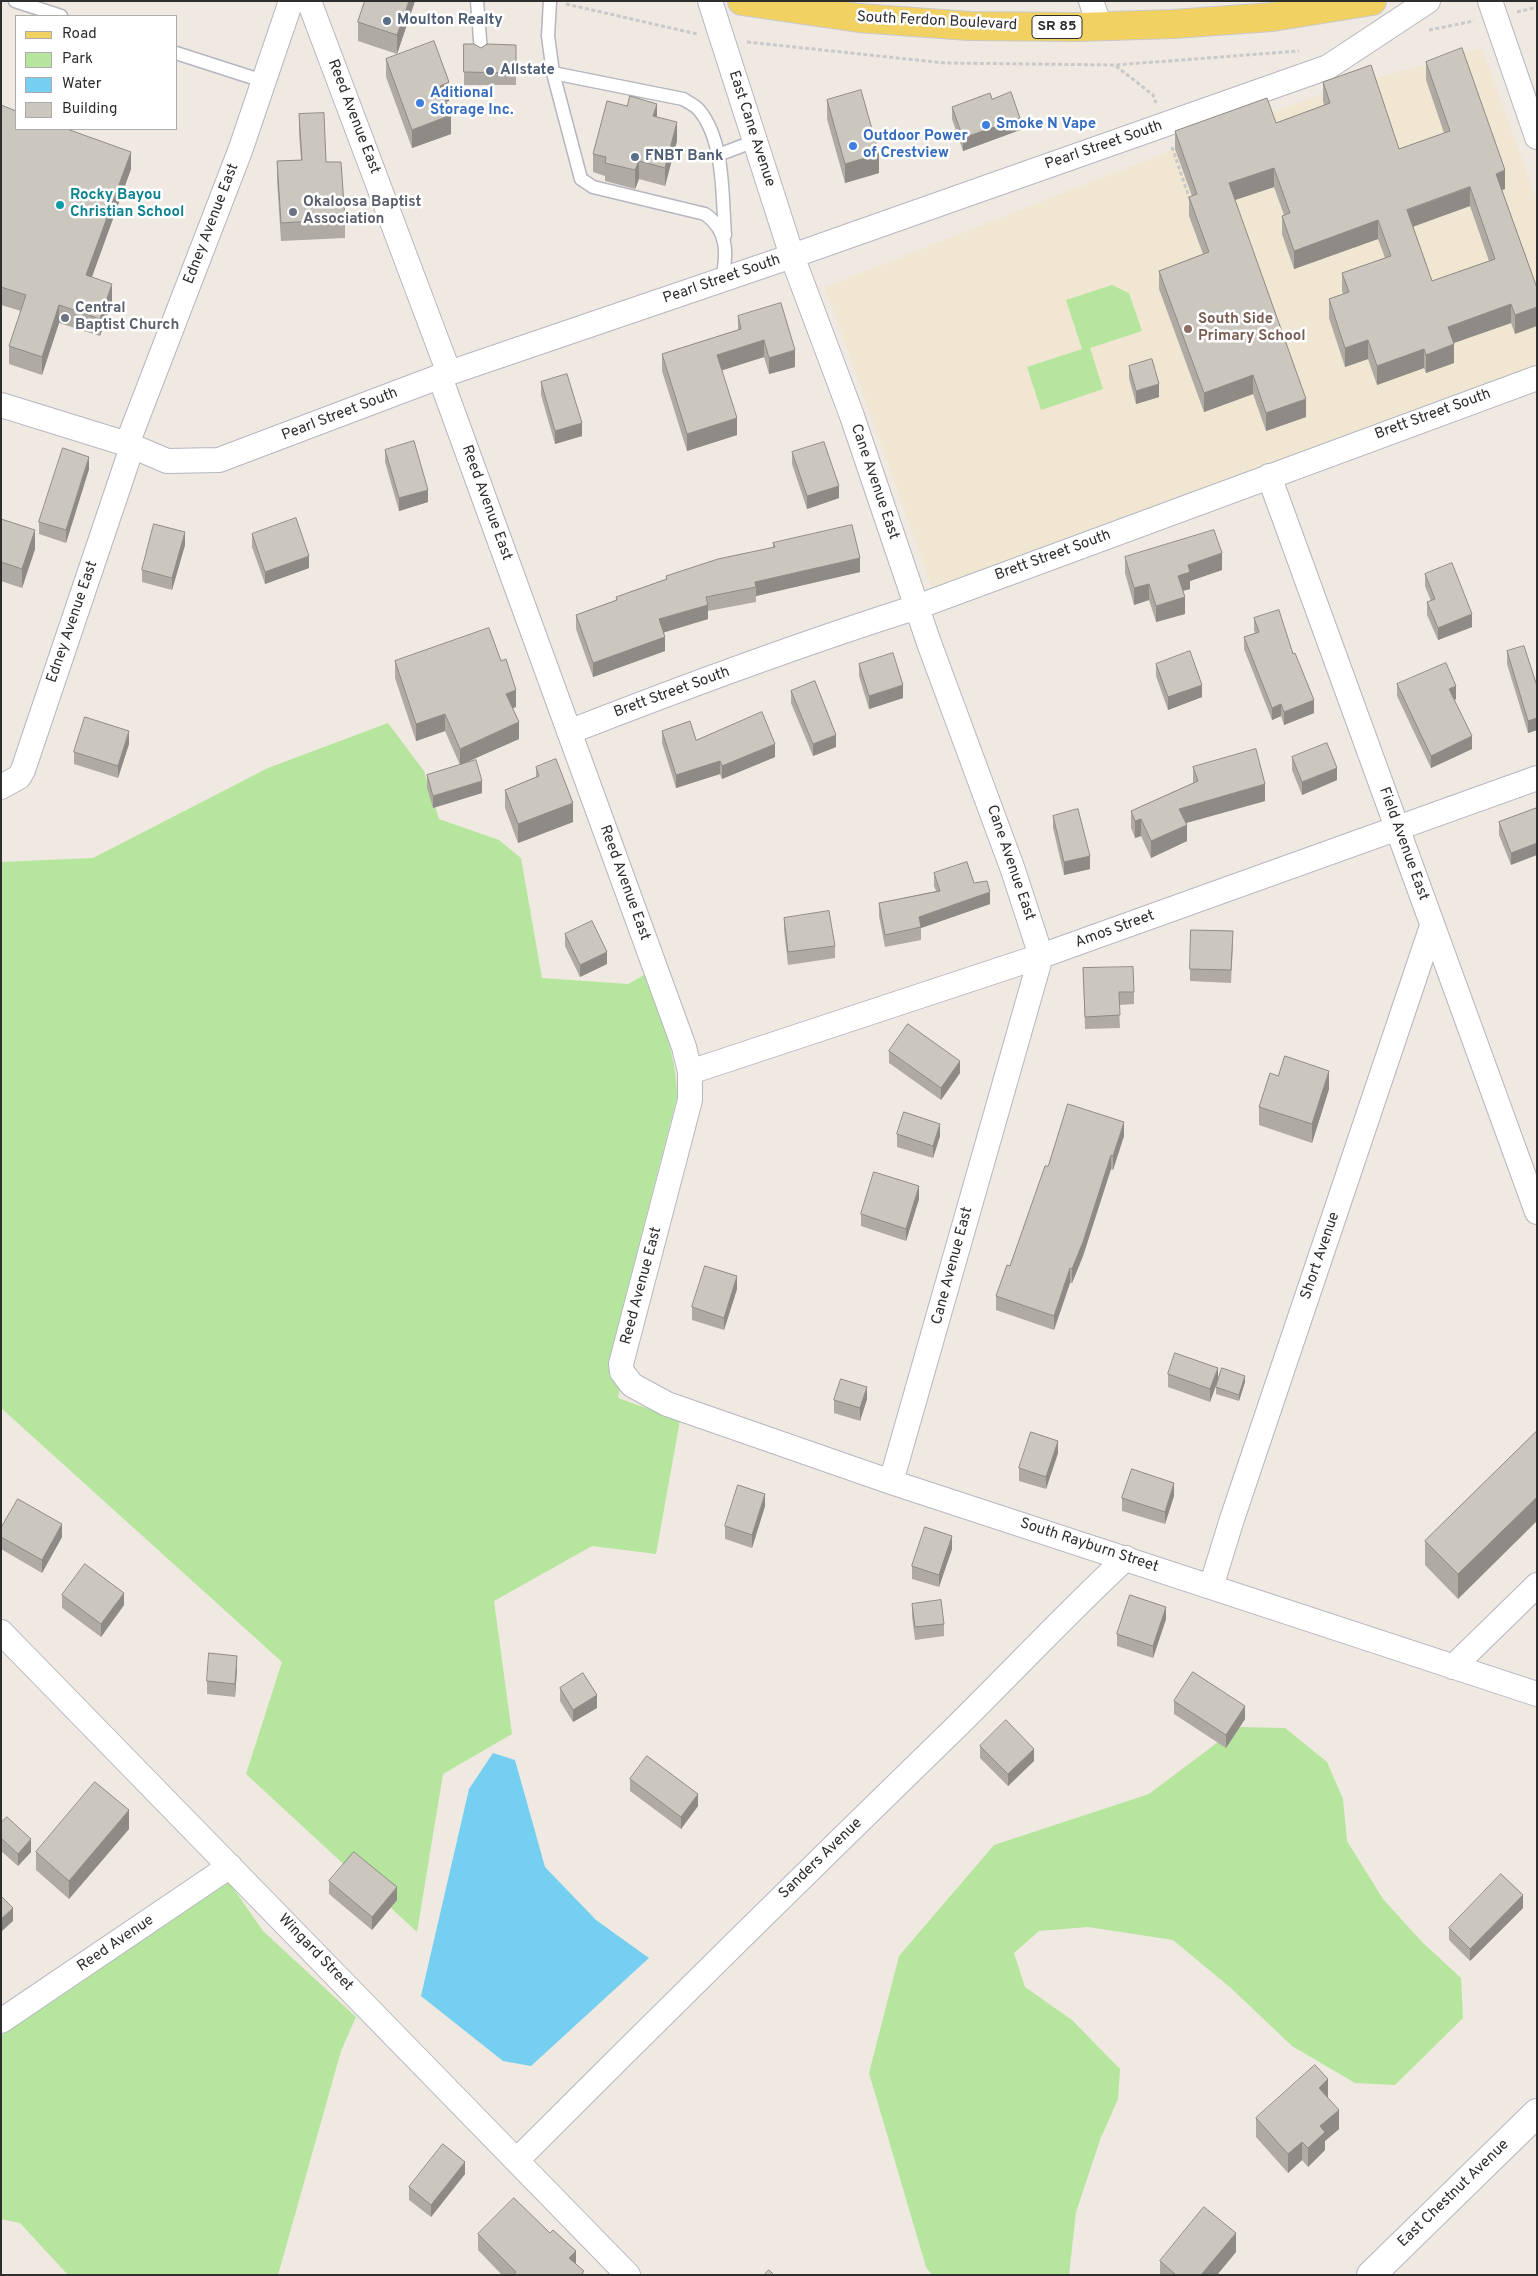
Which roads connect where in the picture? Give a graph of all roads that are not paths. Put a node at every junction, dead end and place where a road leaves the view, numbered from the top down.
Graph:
1 (14, 1) edge
2 (291, 1) edge
3 (310, 1) edge
4 (477, 1) edge
5 (550, 1) edge
6 (710, 1) edge
7 (742, 1) edge
8 (1372, 1) edge
9 (1428, 1) edge
10 (1490, 1) edge
11 (1095, 14) edge
12 (58, 15) edge
13 (481, 52) edge
14 (178, 54) edge
15 (552, 73) junction
16 (263, 81) junction
17 (1537, 138) edge
18 (756, 141) junction
19 (718, 155) junction
20 (725, 240) junction
21 (792, 256) junction
22 (722, 280) junction
23 (445, 375) junction
24 (1537, 378) edge
25 (1, 405) edge
26 (130, 446) junction
27 (1269, 476) junction
28 (917, 607) junction
29 (569, 732) junction
30 (1537, 778) edge
31 (1, 787) edge
32 (1397, 828) junction
33 (1432, 926) junction
34 (1042, 956) junction
35 (690, 1072) junction
36 (1537, 1212) edge
37 (644, 1393) joint
38 (891, 1482) junction
39 (1126, 1558) junction
40 (1537, 1585) edge
41 (1211, 1587) junction
42 (1, 1632) edge
43 (1454, 1667) junction
44 (1537, 1694) edge
45 (230, 1866) junction
46 (1, 2021) edge
47 (1537, 2113) edge
48 (517, 2160) junction
49 (628, 2275) edge
50 (1370, 2275) edge

1 - 12 lane
2 - 16 street, Edney Avenue East
3 - 23 street, Reed Avenue East
4 - 13 lane
5 - 15 lane
6 - 18 street, East Cane Avenue
7 - 11 main road, South Ferdon Boulevard / SR 85
8 - 11 main road, South Ferdon Boulevard / SR 85
9 - 21 street, Pearl Street South
10 - 17 street
14 - 16 lane
15 - 19 lane
15 - 20 lane
16 - 26 street, Edney Avenue East
18 - 19 lane
18 - 21 street, East Cane Avenue
19 - 20 lane
20 - 22 lane
21 - 22 street, Pearl Street South
21 - 28 street, Cane Avenue East
22 - 23 street, Pearl Street South
23 - 26 street, Pearl Street South
23 - 29 street, Reed Avenue East
24 - 27 street, Brett Street South
25 - 26 street, Pearl Street South
26 - 31 street, Edney Avenue East
27 - 28 street, Brett Street South
27 - 32 street, Field Avenue East
28 - 29 street, Brett Street South
28 - 34 street, Cane Avenue East
29 - 35 street, Reed Avenue East
30 - 32 street, Amos Street
32 - 33 street, Field Avenue East
32 - 34 street, Amos Street
33 - 36 street, Field Avenue East
33 - 41 street, Short Avenue
34 - 35 street, Amos Street
34 - 38 street, Cane Avenue East
35 - 37 street, Reed Avenue East
37 - 38 street, South Rayburn Street
38 - 39 street, South Rayburn Street
39 - 41 street, South Rayburn Street
39 - 48 street, Sanders Avenue
40 - 43 street
41 - 43 street, South Rayburn Street
42 - 45 street, Wingard Street
43 - 44 street, South Rayburn Street
45 - 46 street, Reed Avenue
45 - 48 street, Wingard Street
47 - 50 street, East Chestnut Avenue
48 - 49 street, Wingard Street

